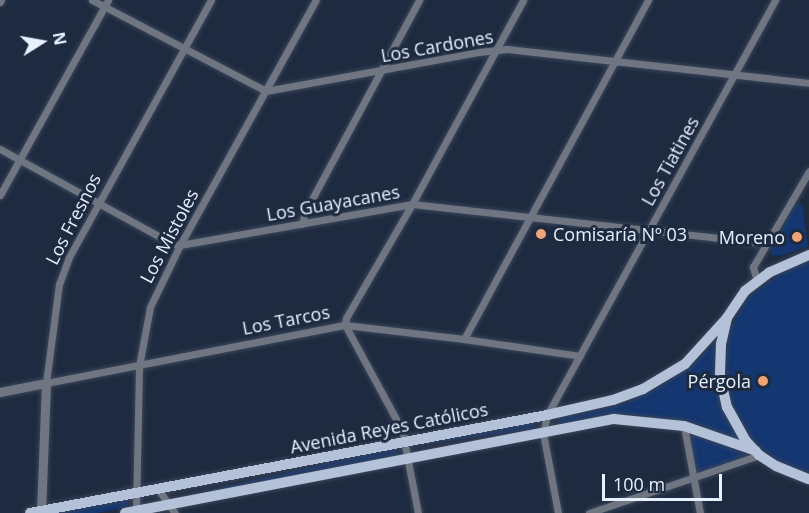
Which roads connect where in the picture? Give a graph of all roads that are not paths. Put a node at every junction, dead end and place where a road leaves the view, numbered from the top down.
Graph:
1 (92, 0) edge
2 (211, 0) edge
3 (316, 0) edge
4 (419, 0) edge
5 (523, 0) edge
6 (648, 0) edge
7 (775, 0) edge
8 (106, 3) edge
9 (184, 49) junction
10 (496, 50) junction
11 (614, 63) junction
12 (380, 71) junction
13 (735, 75) junction
14 (809, 83) edge
15 (266, 91) junction
16 (0, 149) edge
17 (20, 159) junction
18 (809, 171) edge
19 (0, 195) edge
20 (99, 203) junction
21 (412, 204) junction
22 (529, 217) junction
23 (302, 224) junction
24 (649, 228) junction
25 (767, 243) junction
26 (180, 245) junction
27 (809, 255) edge
28 (757, 281) junction
29 (727, 318) junction
30 (345, 325) junction
31 (464, 339) junction
32 (580, 356) junction
33 (139, 366) junction
34 (46, 383) junction
35 (0, 392) edge
36 (547, 416) junction
37 (684, 426) junction
38 (543, 433) junction
39 (406, 442) junction
40 (758, 453) junction
41 (409, 458) junction
42 (693, 479) junction
43 (809, 479) edge
44 (158, 489) junction
45 (136, 493) junction
46 (172, 509) edge
47 (37, 512) edge
48 (131, 512) edge
49 (418, 513) edge
50 (558, 513) edge
51 (589, 513) edge
52 (700, 513) edge

1 - 8 street
2 - 9 street, Los Fresnos
3 - 15 street, Los Mistoles
4 - 12 street
5 - 10 street
6 - 11 street
7 - 13 street, Los Tiatines
8 - 9 street
8 - 17 street
9 - 15 street
9 - 20 street, Los Fresnos
10 - 11 street, Los Cardones
10 - 12 street, Los Cardones
10 - 21 street
11 - 13 street, Los Cardones
11 - 22 street
12 - 15 street, Los Cardones
12 - 23 street
13 - 14 street, Los Cardones
13 - 24 street, Los Tiatines
15 - 26 street, Los Mistoles
16 - 17 street
17 - 19 street
17 - 20 street
18 - 25 street
20 - 26 street
20 - 34 street, Los Fresnos
21 - 22 street, Los Guayacanes
21 - 23 street, Los Guayacanes
21 - 30 street
22 - 24 street, Los Guayacanes
22 - 31 street
23 - 26 street, Los Guayacanes
24 - 25 street, Los Guayacanes
24 - 32 street, Los Tiatines
25 - 28 street
26 - 33 street, Los Mistoles
27 - 28 main road
28 - 29 main road
29 - 36 main road, Avenida Reyes Católicos
29 - 40 main road
30 - 31 street, Los Tarcos
30 - 33 street, Los Tarcos
30 - 39 street
31 - 32 street, Los Tarcos
32 - 36 street, Los Tiatines
33 - 34 street, Los Tarcos
33 - 45 street, Los Mistoles
34 - 35 street, Los Tarcos
34 - 47 street, Los Fresnos
36 - 38 street, Los Tiatines
36 - 39 main road, Avenida Reyes Católicos
37 - 38 main road, Avenida Reyes Católicos
37 - 40 main road, Avenida Reyes Católicos
37 - 42 street
38 - 41 main road, Avenida Reyes Católicos
38 - 50 street
39 - 41 street
39 - 44 main road, Avenida Reyes Católicos
40 - 42 street
40 - 43 main road
41 - 46 main road, Avenida Reyes Católicos
41 - 49 street
42 - 51 street
42 - 52 street
44 - 45 main road, Avenida Reyes Católicos
44 - 46 street
45 - 47 main road, Avenida Reyes Católicos
45 - 48 street, Los Mistoles
46 - 48 main road, Avenida Reyes Católicos

